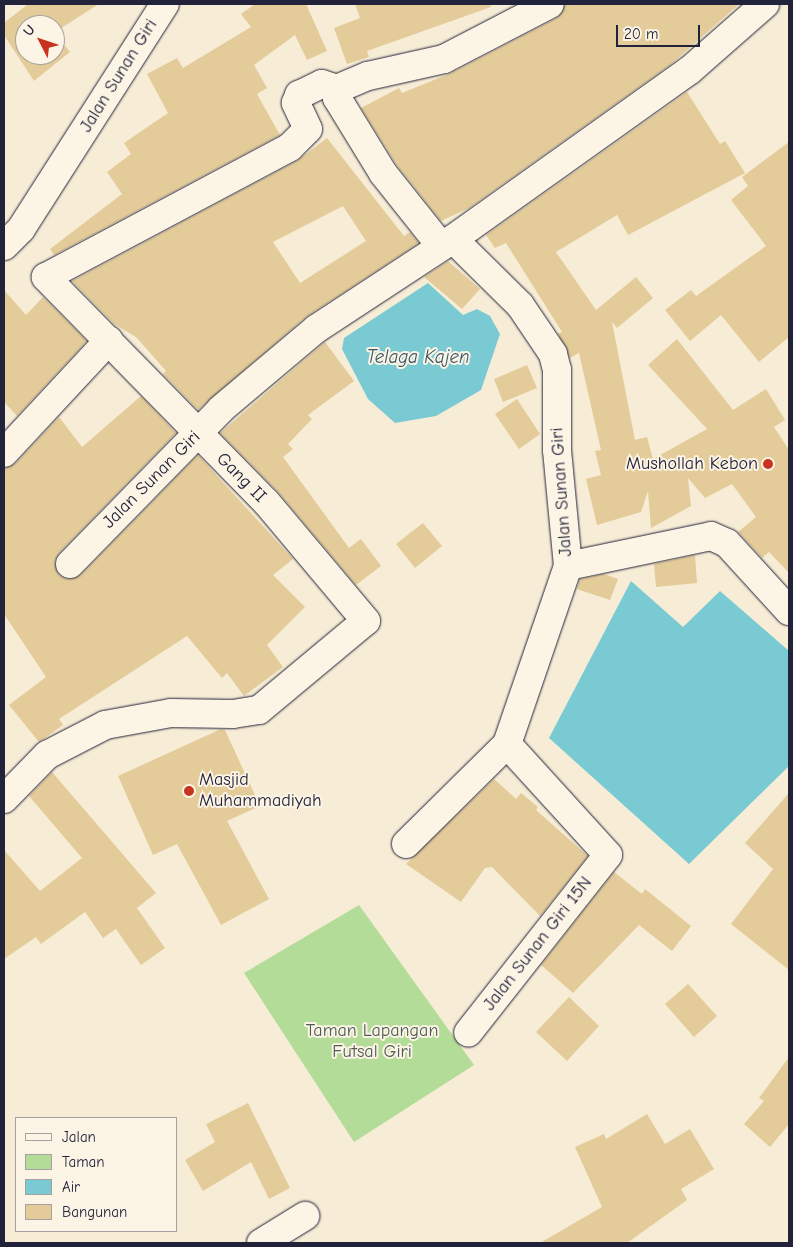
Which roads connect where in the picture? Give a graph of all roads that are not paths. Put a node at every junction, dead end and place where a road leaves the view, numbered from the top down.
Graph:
1 (164, 4) edge
2 (550, 4) edge
3 (765, 4) edge
4 (337, 89) junction
5 (447, 242) junction
6 (4, 246) edge
7 (109, 340) junction
8 (197, 434) junction
9 (4, 453) edge
10 (70, 564) dead end
11 (568, 566) junction
12 (789, 611) edge
13 (507, 744) junction
14 (4, 799) edge
15 (406, 844) dead end
16 (468, 1033) dead end
17 (305, 1216) dead end
18 (261, 1243) edge

1 - 6 street, Jalan Sunan Giri
2 - 4 street
3 - 5 street, Jalan Sunan Giri
4 - 5 street
4 - 7 street, Gang II
5 - 8 street, Jalan Sunan Giri
5 - 11 street, Jalan Sunan Giri
7 - 8 street, Gang II
7 - 9 street
8 - 10 street, Jalan Sunan Giri
8 - 14 street, Gang II
11 - 12 street
11 - 13 street, Jalan Sunan Giri
13 - 15 street
13 - 16 street, Jalan Sunan Giri 15N
17 - 18 street

